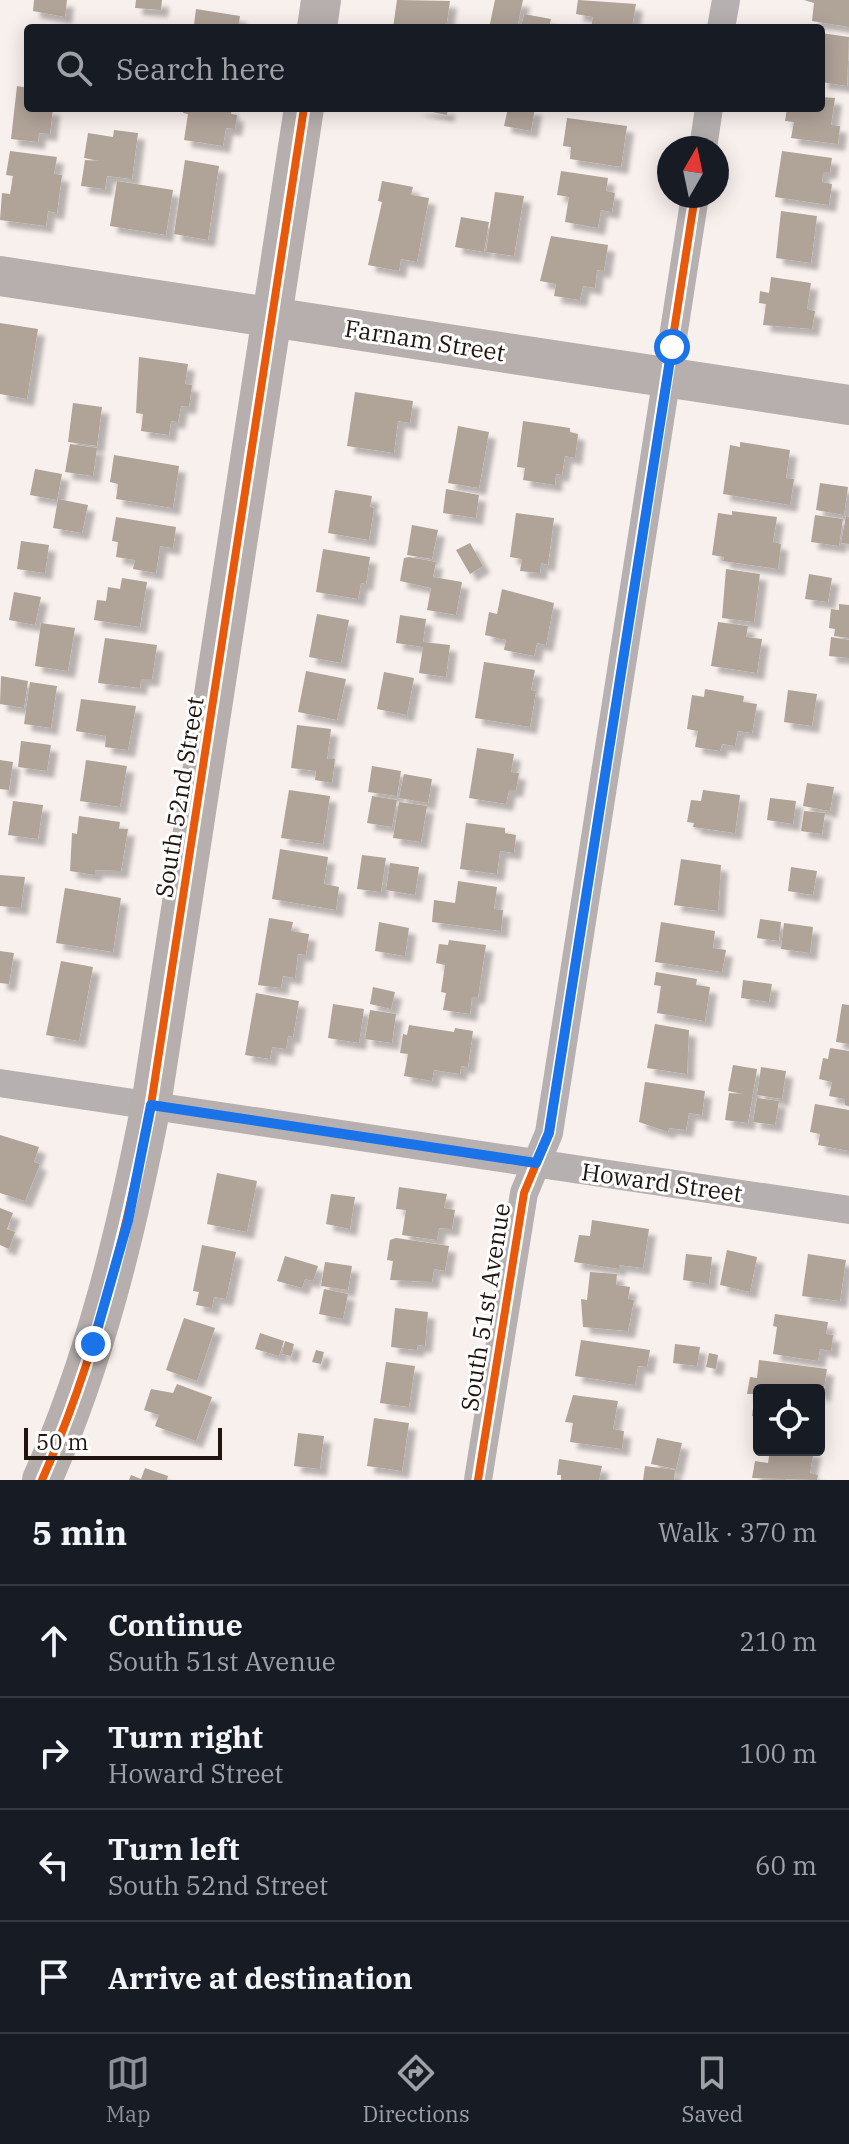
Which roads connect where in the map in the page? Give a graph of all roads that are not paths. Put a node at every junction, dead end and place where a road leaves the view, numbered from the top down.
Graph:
1 (321, 0) edge
2 (726, 0) edge
3 (318, 24) edge
4 (722, 24) edge
5 (303, 112) edge
6 (708, 112) edge
7 (705, 136) edge
8 (693, 208) edge
9 (0, 276) edge
10 (272, 317) junction
11 (667, 377) junction
12 (849, 405) edge
13 (0, 1083) edge
14 (151, 1105) junction
15 (536, 1163) junction
16 (849, 1210) edge
17 (42, 1480) edge
18 (478, 1480) edge

1 - 3 street
2 - 4 street
5 - 10 street, South 52nd Street
6 - 7 street
8 - 11 street, South 51st Avenue
9 - 10 street, Farnam Street
10 - 11 street, Farnam Street
10 - 14 street, South 52nd Street
11 - 12 street, Farnam Street
11 - 15 street, South 51st Avenue
13 - 14 street, Howard Street
14 - 15 street, Howard Street
14 - 17 street, South 52nd Street
15 - 16 street, Howard Street
15 - 18 street, South 51st Avenue

